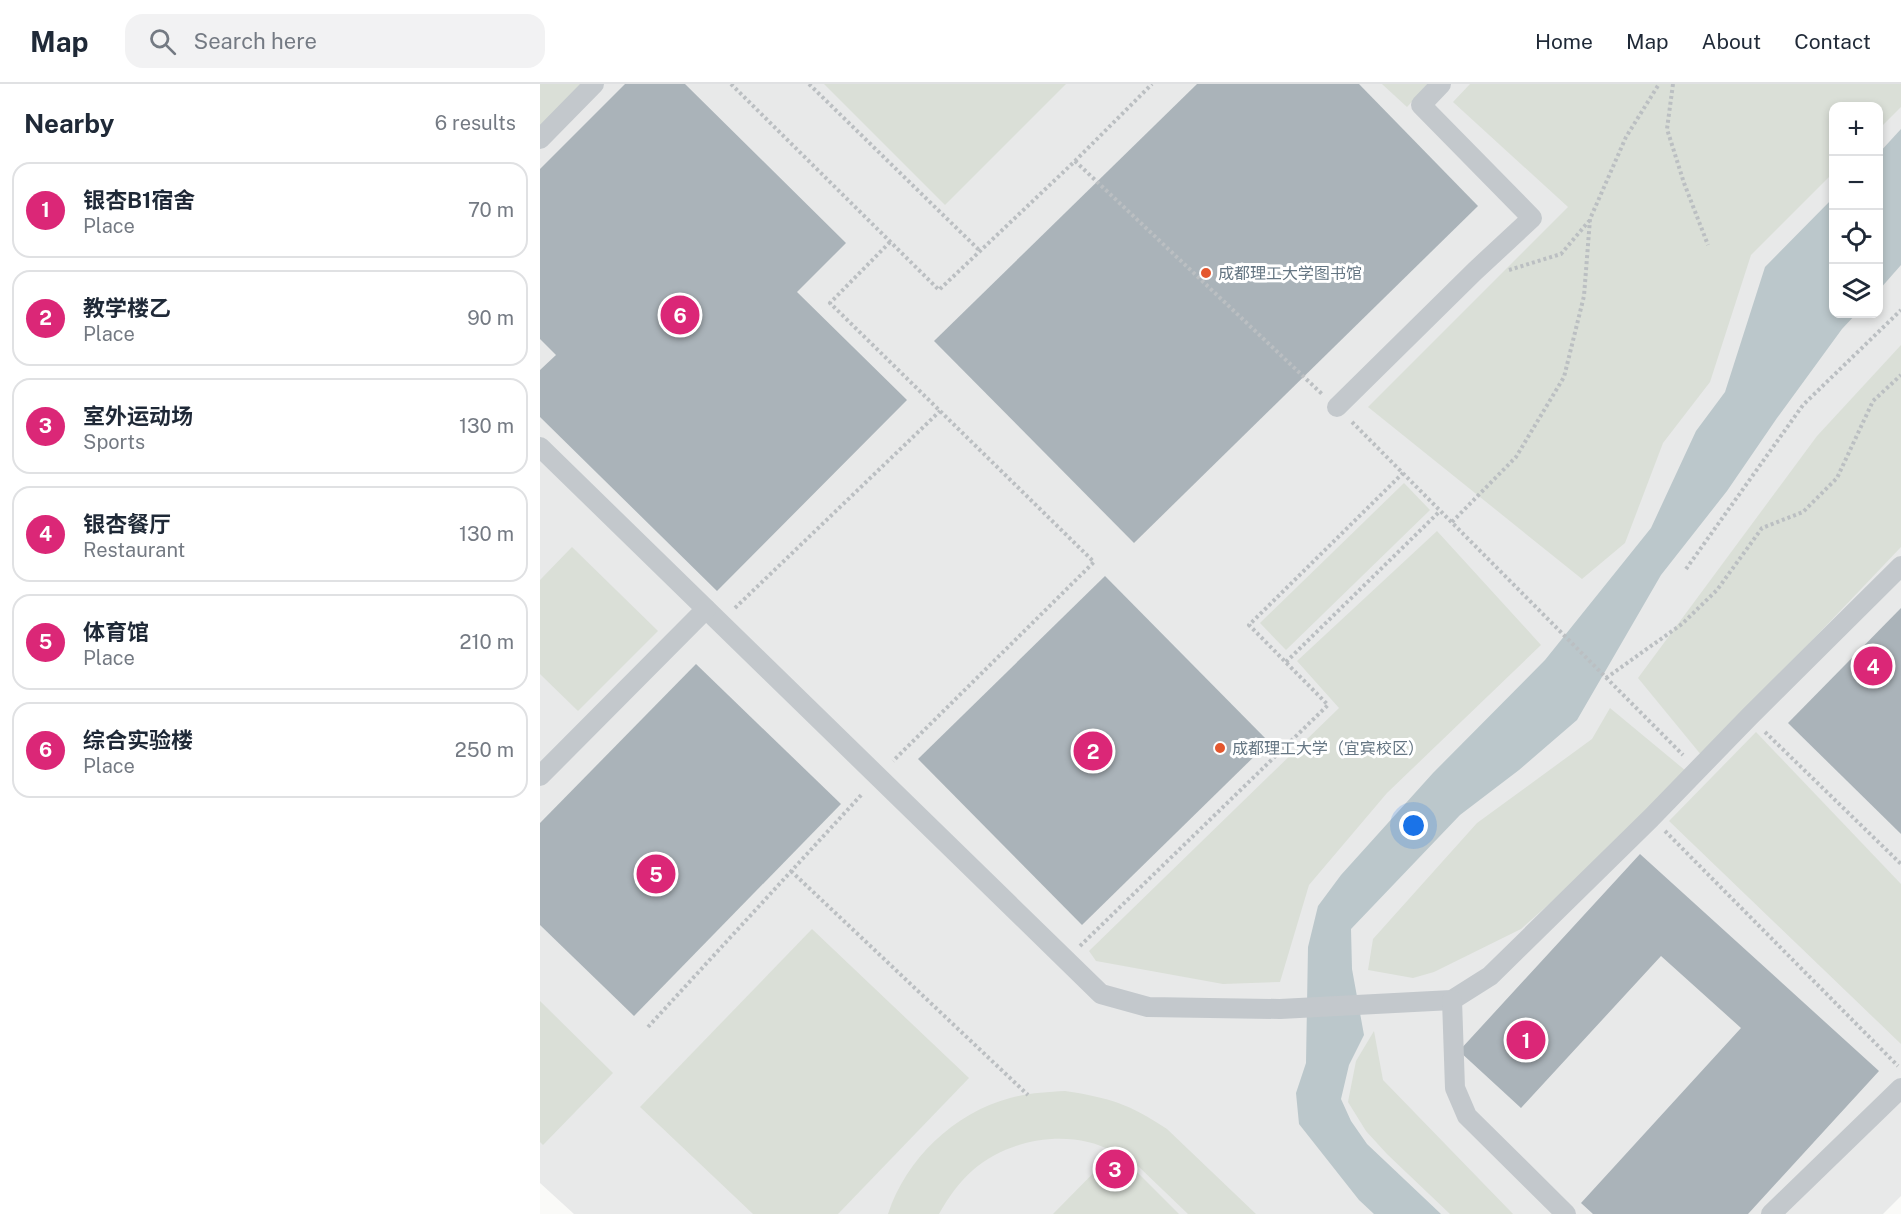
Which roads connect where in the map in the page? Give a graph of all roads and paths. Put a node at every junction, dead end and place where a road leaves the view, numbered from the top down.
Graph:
1 (594, 84) edge
2 (731, 84) edge
3 (808, 84) edge
4 (1152, 84) edge
5 (1441, 84) edge
6 (1659, 84) edge
7 (1673, 84) edge
8 (540, 139) edge
9 (1075, 160) junction
10 (1590, 219) junction
11 (890, 242) junction
12 (1708, 245) dead end
13 (979, 250) junction
14 (1475, 271) junction
15 (1901, 310) edge
16 (1901, 375) edge
17 (1337, 407) junction
18 (940, 411) junction
19 (540, 447) edge
20 (1403, 473) junction
21 (1440, 511) junction
22 (1452, 522) junction
23 (1901, 566) edge
24 (1686, 570) dead end
25 (706, 609) junction
26 (720, 623) junction
27 (1286, 662) junction
28 (1606, 678) junction
29 (1749, 717) junction
30 (544, 763) edge
31 (1698, 770) junction
32 (878, 777) junction
33 (1652, 818) junction
34 (1901, 864) edge
35 (791, 871) junction
36 (1065, 960) junction
37 (1452, 1000) junction
38 (648, 1027) dead end
39 (1901, 1069) edge
40 (1901, 1088) edge
41 (1028, 1095) dead end
42 (1566, 1214) edge
43 (1771, 1214) edge

1 - 8 street
2 - 11 path
3 - 13 path
4 - 9 path
5 - 14 street
6 - 10 path
7 - 12 path
9 - 13 path
9 - 17 path
10 - 14 path
10 - 22 path
11 - 13 path
11 - 18 path
14 - 17 street
15 - 24 path
16 - 28 path
17 - 20 path
18 - 26 path
18 - 32 path
19 - 25 street
20 - 21 path
20 - 27 path
21 - 22 path
21 - 27 path
22 - 28 path
23 - 29 street
25 - 26 street
25 - 30 street
26 - 32 street
27 - 36 path
28 - 31 path
29 - 31 street
29 - 34 path
31 - 33 street
32 - 35 path
32 - 36 street
33 - 37 street
33 - 39 path
35 - 38 path
35 - 41 path
36 - 37 street
37 - 42 street
40 - 43 street

